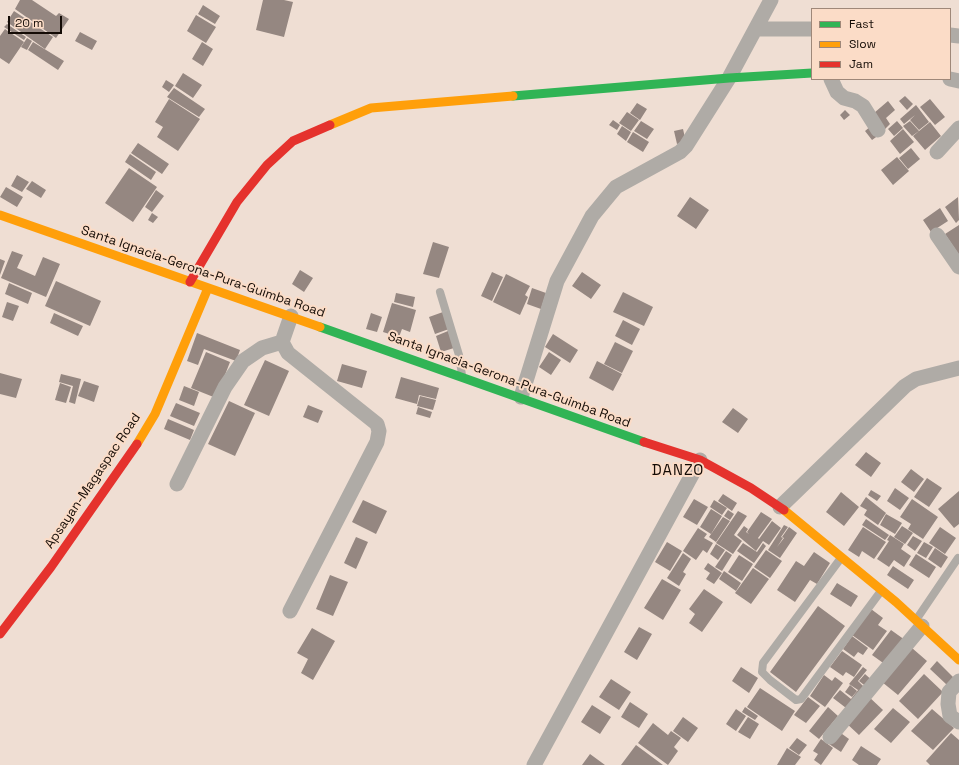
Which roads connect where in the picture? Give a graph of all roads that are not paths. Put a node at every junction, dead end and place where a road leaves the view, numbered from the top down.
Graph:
1 (771, 0) edge
2 (756, 29) junction
3 (811, 29) edge
4 (811, 73) edge
5 (729, 78) junction
6 (831, 80) edge
7 (959, 128) edge
8 (878, 130) dead end
9 (937, 152) dead end
10 (0, 215) edge
11 (937, 235) dead end
12 (959, 267) edge
13 (190, 282) junction
14 (208, 288) junction
15 (440, 292) dead end
16 (291, 316) junction
17 (282, 342) junction
18 (959, 368) edge
19 (462, 376) junction
20 (521, 397) junction
21 (700, 460) junction
22 (178, 484) dead end
23 (780, 507) junction
24 (842, 557) junction
25 (958, 558) dead end
26 (881, 590) junction
27 (290, 611) dead end
28 (919, 623) junction
29 (0, 634) edge
30 (959, 660) edge
31 (959, 681) edge
32 (959, 722) edge
33 (830, 737) dead end
34 (534, 765) edge

1 - 2 street
2 - 3 street
2 - 5 street
4 - 5 street
5 - 13 street
5 - 20 street
6 - 8 street
7 - 9 street
10 - 13 street, Santa Ignacia-Gerona-Pura-Guimba Road
11 - 12 street
13 - 14 street, Santa Ignacia-Gerona-Pura-Guimba Road
14 - 16 street, Santa Ignacia-Gerona-Pura-Guimba Road
14 - 29 street, Apsayan-Magaspac Road
15 - 19 lane
16 - 17 street
16 - 19 street, Santa Ignacia-Gerona-Pura-Guimba Road
17 - 22 street
17 - 27 street
18 - 23 street
19 - 20 street, Santa Ignacia-Gerona-Pura-Guimba Road
20 - 21 street, Santa Ignacia-Gerona-Pura-Guimba Road
21 - 23 street, Santa Ignacia-Gerona-Pura-Guimba Road
21 - 34 street
23 - 24 street, Santa Ignacia-Gerona-Pura-Guimba Road
24 - 26 street, Santa Ignacia-Gerona-Pura-Guimba Road
24 - 26 lane
25 - 28 lane
26 - 28 street, Santa Ignacia-Gerona-Pura-Guimba Road
28 - 30 street, Santa Ignacia-Gerona-Pura-Guimba Road
28 - 33 street
31 - 32 street

